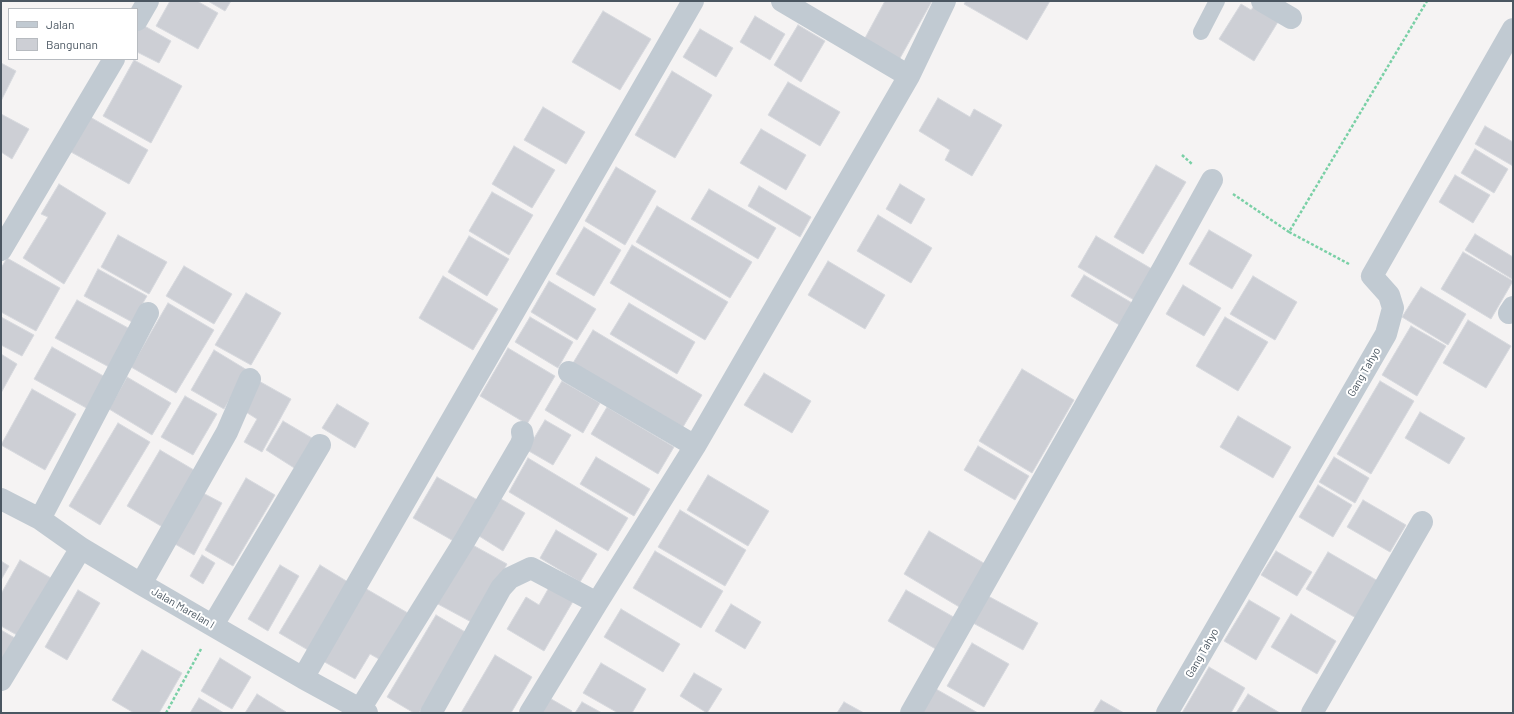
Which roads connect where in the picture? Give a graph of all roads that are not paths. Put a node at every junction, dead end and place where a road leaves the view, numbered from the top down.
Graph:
1 (148, 1) edge
2 (693, 1) edge
3 (782, 1) edge
4 (945, 1) edge
5 (1218, 1) edge
6 (1262, 1) edge
7 (138, 18) edge
8 (1291, 18) dead end
9 (1513, 29) edge
10 (1201, 32) dead end
11 (113, 60) edge
12 (909, 76) junction
13 (1212, 180) road end
14 (1, 250) edge
15 (148, 313) dead end
16 (570, 372) dead end
17 (250, 379) dead end
18 (522, 432) dead end
19 (320, 445) dead end
20 (695, 446) junction
21 (1, 499) edge
22 (40, 519) junction
23 (1422, 522) dead end
24 (81, 548) junction
25 (141, 584) junction
26 (597, 603) junction
27 (213, 625) junction
28 (303, 678) junction
29 (1, 680) edge
30 (363, 711) edge
31 (431, 713) edge
32 (530, 713) edge
33 (911, 713) edge
34 (1167, 713) edge
35 (1312, 713) edge

1 - 7 street
2 - 28 street
3 - 12 street
4 - 12 street
5 - 10 lane
6 - 8 street
9 - 34 street, Gang Tahyo
11 - 14 street
12 - 20 street
13 - 33 street
15 - 22 street
16 - 20 street
17 - 25 street
18 - 30 street
19 - 27 street
20 - 26 street
21 - 22 street, Jalan Marelan I
22 - 24 street, Jalan Marelan I
23 - 35 street
24 - 25 street, Jalan Marelan I
24 - 29 street
25 - 27 street, Jalan Marelan I
26 - 31 street
26 - 32 street
27 - 28 street, Jalan Marelan I
28 - 30 street, Jalan Marelan I

